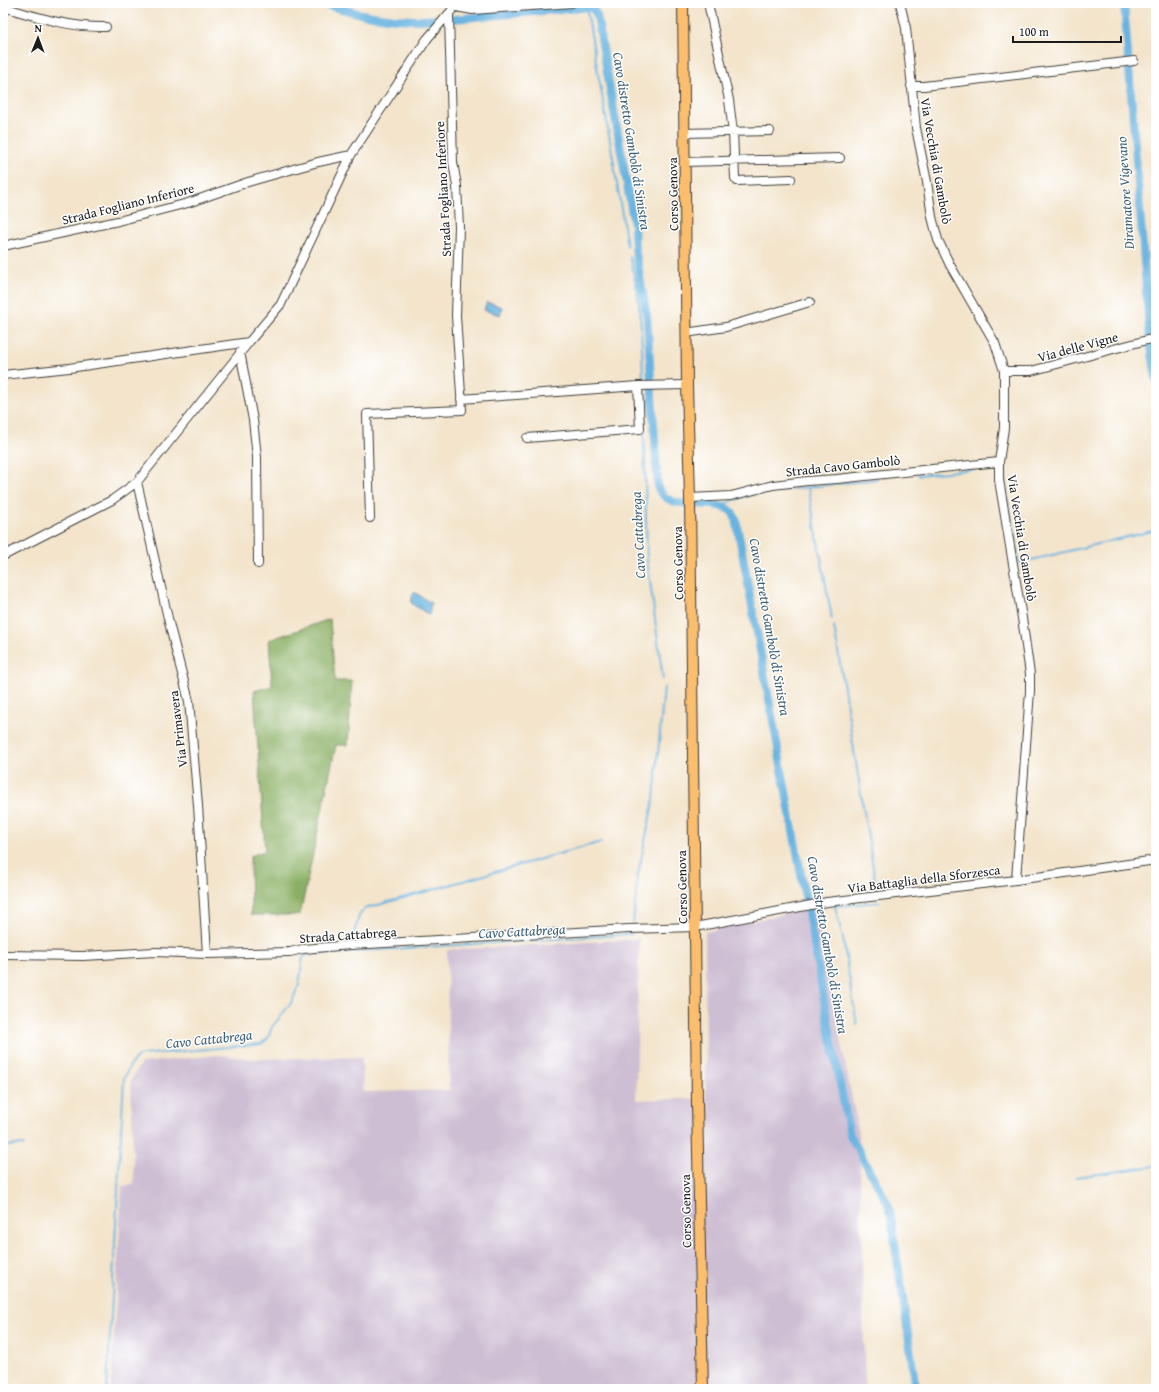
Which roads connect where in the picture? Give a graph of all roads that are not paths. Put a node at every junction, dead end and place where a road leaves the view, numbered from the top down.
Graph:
1 (572, 3) edge
2 (684, 3) edge
3 (708, 3) edge
4 (900, 3) edge
5 (457, 5) edge
6 (3, 7) edge
7 (448, 18) junction
8 (106, 27) dead end
9 (1134, 61) dead end
10 (911, 86) junction
11 (770, 131) dead end
12 (732, 132) junction
13 (685, 133) junction
14 (351, 155) junction
15 (840, 158) dead end
16 (733, 160) junction
17 (685, 162) junction
18 (791, 179) dead end
19 (3, 246) edge
20 (810, 302) dead end
21 (687, 332) junction
22 (1153, 339) edge
23 (248, 342) junction
24 (240, 352) junction
25 (1004, 371) junction
26 (3, 375) edge
27 (687, 385) junction
28 (638, 386) junction
29 (461, 399) junction
30 (527, 438) dead end
31 (999, 462) junction
32 (137, 482) junction
33 (690, 499) junction
34 (370, 518) dead end
35 (3, 556) edge
36 (258, 564) dead end
37 (1156, 860) edge
38 (1016, 880) junction
39 (695, 927) junction
40 (207, 954) junction
41 (3, 955) edge
42 (703, 1389) edge

1 - 5 street
2 - 13 main road, Corso Genova
3 - 12 street
4 - 10 street, Via Vecchia di Gambolò
5 - 7 street
6 - 8 street
7 - 14 street
7 - 29 street, Strada Fogliano Inferiore
9 - 10 street
10 - 25 street, Via Vecchia di Gambolò
11 - 12 street
12 - 13 street
12 - 16 street
13 - 17 main road, Corso Genova
14 - 19 street, Strada Fogliano Inferiore
14 - 23 street
15 - 16 street
16 - 17 street
16 - 18 street
17 - 21 main road, Corso Genova
20 - 21 street
21 - 27 main road, Corso Genova
22 - 25 street, Via delle Vigne
23 - 24 street
23 - 26 street
24 - 32 street
24 - 36 street
25 - 31 street, Via Vecchia di Gambolò
27 - 28 street
27 - 33 main road, Corso Genova
28 - 29 street
28 - 30 street
29 - 34 street, Strada Fogliano Inferiore
31 - 33 street, Strada Cavo Gambolò
31 - 38 street, Via Vecchia di Gambolò
32 - 35 street
32 - 40 street, Via Primavera
33 - 39 main road, Corso Genova
37 - 38 street, Via Battaglia della Sforzesca
38 - 39 street, Via Battaglia della Sforzesca
39 - 40 street, Strada Cattabrega
39 - 42 main road, Corso Genova
40 - 41 street, Strada Cattabrega

